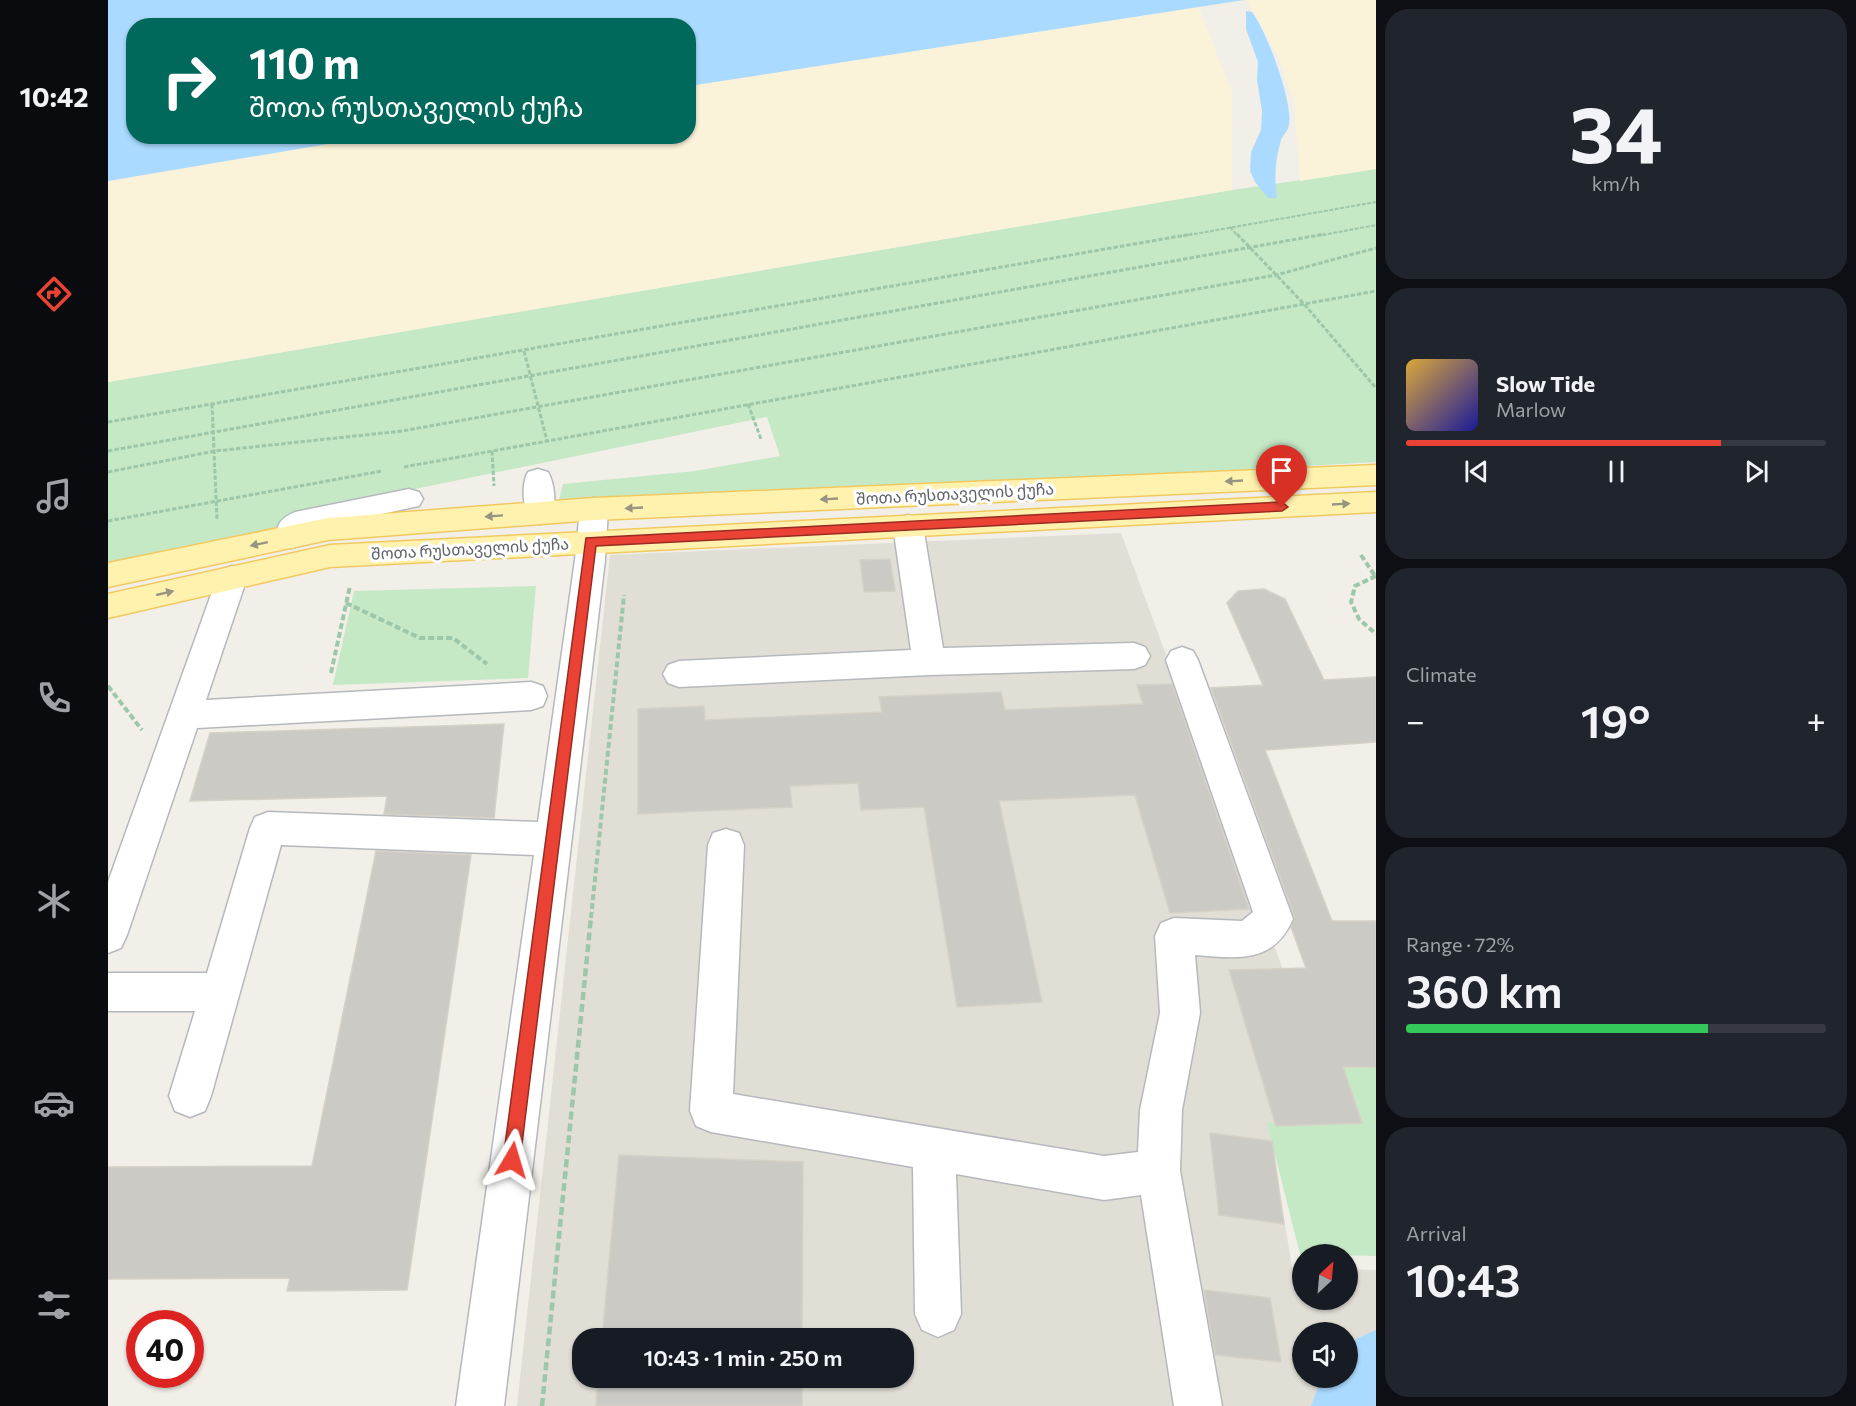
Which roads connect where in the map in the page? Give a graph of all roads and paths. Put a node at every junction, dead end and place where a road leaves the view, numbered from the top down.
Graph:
1 (1376, 202) edge
2 (1376, 225) edge
3 (1229, 227) junction
4 (1249, 247) junction
5 (1376, 248) edge
6 (1276, 275) junction
7 (1376, 291) edge
8 (1304, 304) junction
9 (524, 351) junction
10 (531, 377) junction
11 (1376, 388) edge
12 (212, 404) junction
13 (748, 404) junction
14 (538, 407) junction
15 (108, 422) edge
16 (215, 433) junction
17 (761, 439) dead end
18 (547, 441) junction
19 (108, 451) edge
20 (215, 451) junction
21 (492, 451) junction
22 (400, 468) dead end
23 (389, 470) dead end
24 (108, 472) edge
25 (1376, 475) edge
26 (538, 479) dead end
27 (490, 492) dead end
28 (409, 499) dead end
29 (216, 501) junction
30 (1376, 502) edge
31 (540, 513) junction
32 (108, 521) edge
33 (592, 525) junction
34 (908, 526) junction
35 (292, 537) junction
36 (1361, 555) dead end
37 (108, 575) edge
38 (1376, 576) edge
39 (352, 577) dead end
40 (232, 578) junction
41 (625, 582) dead end
42 (346, 603) junction
43 (108, 606) edge
44 (1376, 634) edge
45 (1134, 656) dead end
46 (1182, 660) dead end
47 (929, 662) junction
48 (679, 674) dead end
49 (330, 677) dead end
50 (531, 696) joint
51 (184, 715) junction
52 (553, 839) junction
53 (726, 845) dead end
54 (116, 889) edge
55 (108, 935) edge
56 (108, 992) edge
57 (220, 992) junction
58 (190, 1096) dead end
59 (934, 1150) junction
60 (1159, 1170) junction
61 (938, 1314) dead end
62 (480, 1406) edge
63 (542, 1406) edge
64 (1198, 1406) edge

1 - 3 path
2 - 4 path
3 - 4 path
3 - 9 path
4 - 6 path
4 - 10 path
5 - 6 path
6 - 8 path
6 - 14 path
7 - 8 path
8 - 11 path
8 - 13 path
9 - 10 path
9 - 12 path
10 - 14 path
10 - 16 path
12 - 15 path
12 - 16 path
13 - 17 path
13 - 18 path
14 - 18 path
14 - 20 path
16 - 19 path
16 - 20 path
18 - 21 path
20 - 24 path
20 - 29 path
21 - 22 path
21 - 27 path
23 - 29 path
25 -> 33 main road, შოთა რუსთაველის ქუჩა
26 - 31 street
28 - 35 street
29 - 32 path
34 -> 30 main road, შოთა რუსთაველის ქუჩა
31 - 33 main road, შოთა რუსთაველის ქუჩა
31 -> 35 main road, შოთა რუსთაველის ქუჩა
33 - 34 main road, შოთა რუსთაველის ქუჩა
33 - 40 main road, შოთა რუსთაველის ქუჩა
33 - 52 street
34 - 47 street
35 -> 37 main road, შოთა რუსთაველის ქუჩა
36 - 38 path
38 - 44 path
39 - 42 path
43 -> 40 main road, შოთა რუსთაველის ქუჩა
40 - 51 street
41 - 63 path
42 - 49 path
42 - 50 path
45 - 47 street
46 - 60 street
47 - 48 street
50 - 51 street
51 - 54 street
52 - 57 street
52 - 62 street
53 - 59 street
54 - 55 street
56 - 57 street
57 - 58 street
59 - 60 street
59 - 61 street
60 - 64 street

